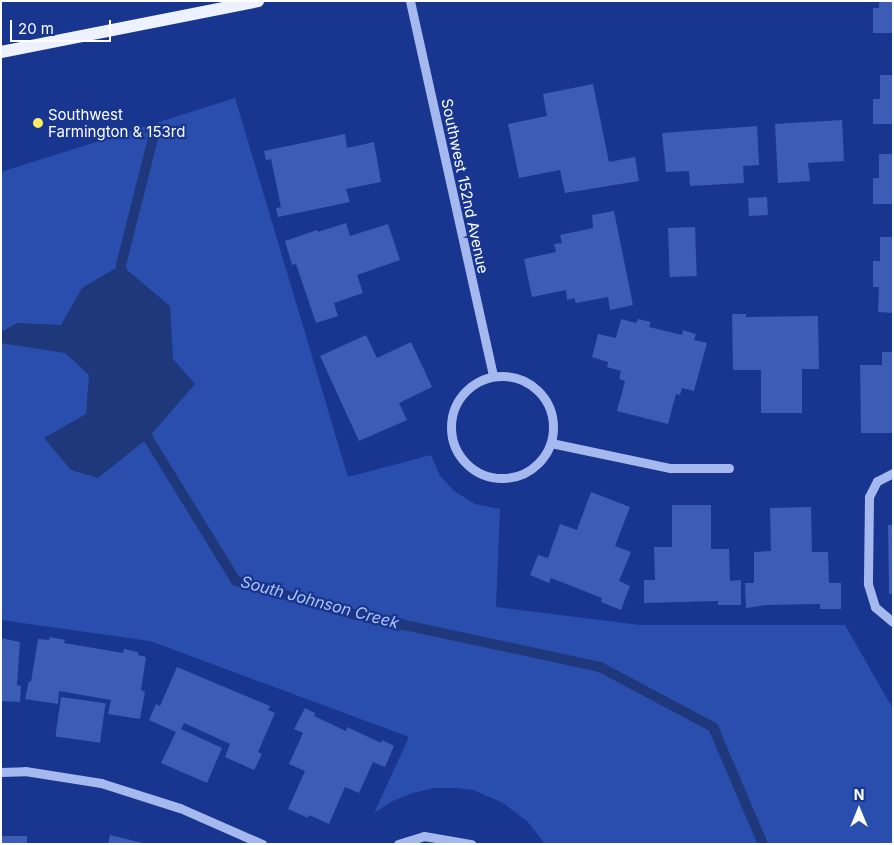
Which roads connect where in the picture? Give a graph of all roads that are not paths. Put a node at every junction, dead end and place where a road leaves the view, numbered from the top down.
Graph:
1 (258, 1) edge
2 (410, 1) edge
3 (1, 52) edge
4 (493, 376) junction
5 (551, 443) junction
6 (729, 468) dead end
7 (893, 473) edge
8 (893, 622) edge
9 (1, 772) edge
10 (262, 844) edge
11 (398, 844) edge
12 (471, 844) edge

1 - 3 main road
2 - 4 street, Southwest 152nd Avenue
4 - 5 street
4 - 5 street
5 - 6 street
7 - 8 street
9 - 10 street
11 - 12 street

